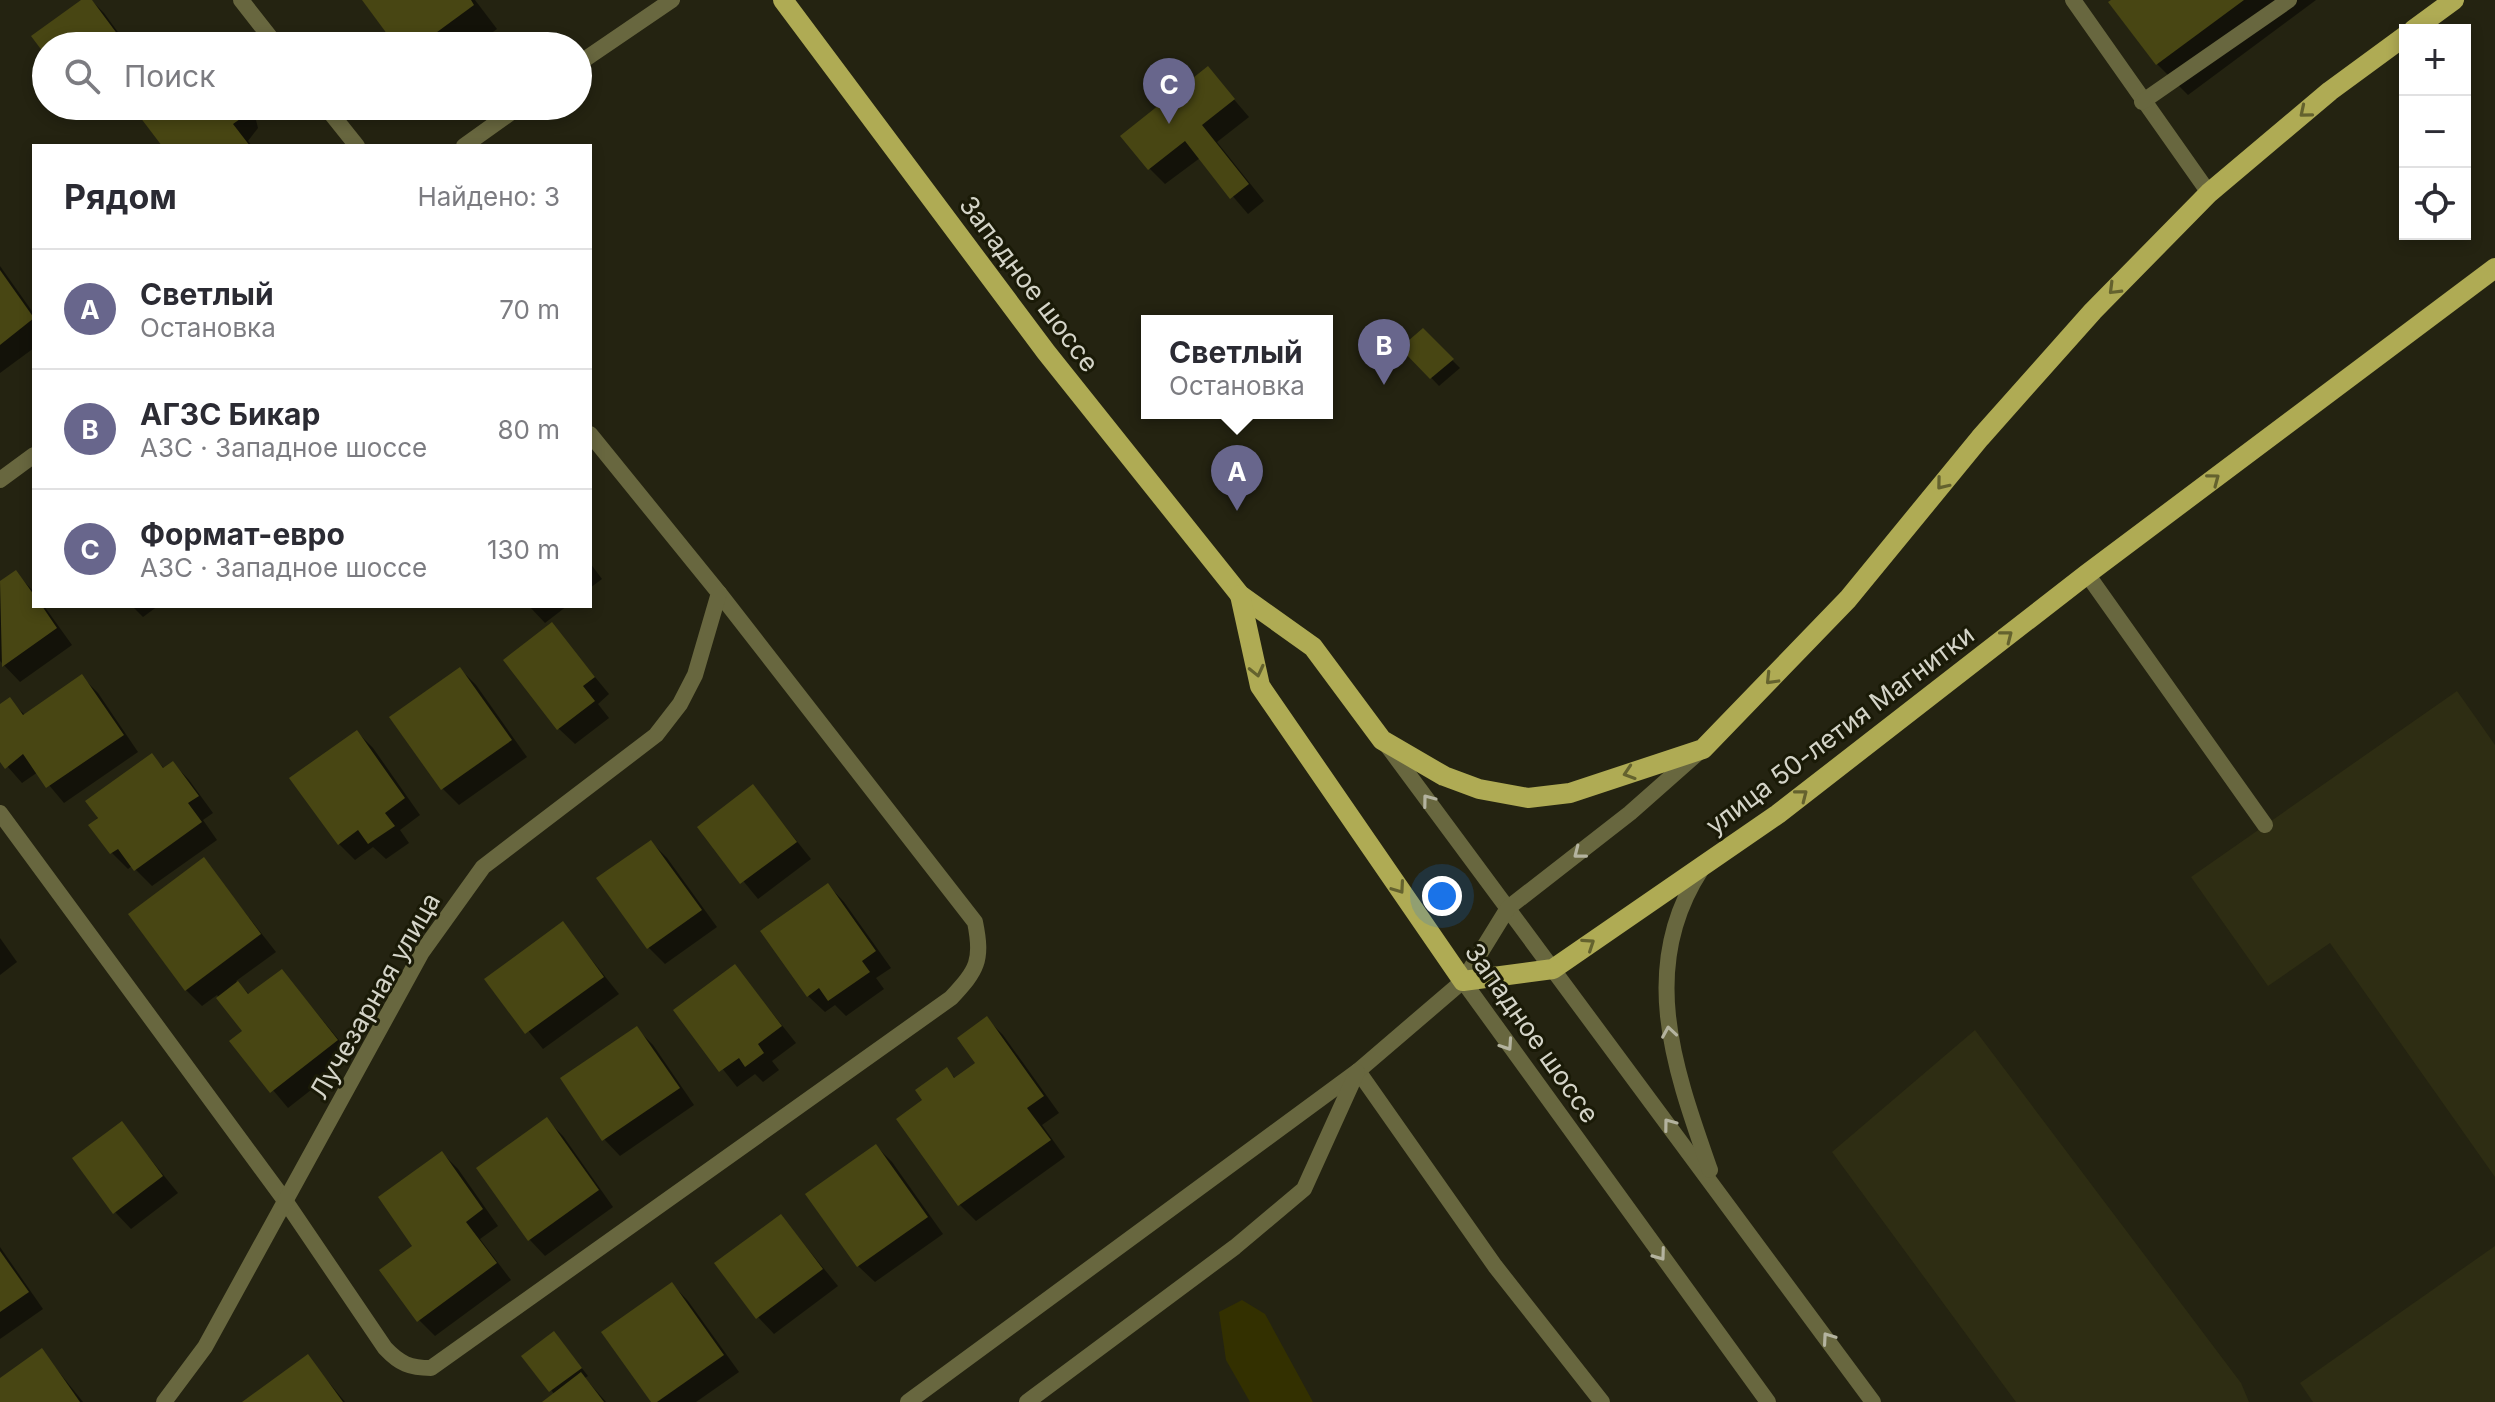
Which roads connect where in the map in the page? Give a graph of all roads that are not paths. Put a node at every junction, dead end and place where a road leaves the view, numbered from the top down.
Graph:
1 (241, 0) edge
2 (672, 0) edge
3 (783, 0) edge
4 (2073, 0) edge
5 (2289, 0) edge
6 (2454, 0) edge
7 (2421, 24) edge
8 (266, 32) edge
9 (2399, 40) edge
10 (592, 54) edge
11 (2142, 102) junction
12 (336, 120) edge
13 (500, 120) edge
14 (355, 144) edge
15 (467, 144) edge
16 (2209, 193) junction
17 (2495, 268) edge
18 (592, 436) edge
19 (32, 456) edge
20 (0, 480) edge
21 (2087, 574) junction
22 (719, 593) junction
23 (1240, 595) junction
24 (1382, 740) junction
25 (1703, 749) junction
26 (0, 813) edge
27 (2265, 825) dead end
28 (1705, 864) junction
29 (1508, 908) junction
30 (1553, 969) junction
31 (1463, 981) junction
32 (1358, 1071) junction
33 (1716, 1186) junction
34 (286, 1202) junction
35 (164, 1402) edge
36 (908, 1402) edge
37 (1027, 1402) edge
38 (1602, 1402) edge
39 (1768, 1402) edge
40 (1873, 1402) edge

1 - 8 street
2 - 10 street
3 - 23 main road, Западное шоссе
4 - 11 street
5 - 11 street
6 - 7 main road
9 -> 16 main road
11 - 16 street
12 - 14 street
13 - 15 street
16 -> 25 main road
21 -> 17 main road, улица 50-летия Магнитки
18 - 22 street
19 - 20 street
21 - 27 street
28 -> 21 main road, улица 50-летия Магнитки
22 - 34 street, Лучезарная улица
22 - 34 street
23 - 24 main road, Западное шоссе
23 -> 31 main road, Западное шоссе
25 -> 24 main road
29 -> 24 street, Западное шоссе
25 -> 29 street
26 - 34 street
30 -> 28 main road, улица 50-летия Магнитки
33 -> 28 street, Западное шоссе
29 - 30 street, Западное шоссе
29 - 31 street
30 - 31 main road, улица 50-летия Магнитки
33 -> 30 street, Западное шоссе
31 - 32 street
31 -> 39 street, Западное шоссе
32 - 36 street
32 - 37 street
32 - 38 street
40 -> 33 street, Западное шоссе
34 - 35 street, Лучезарная улица

